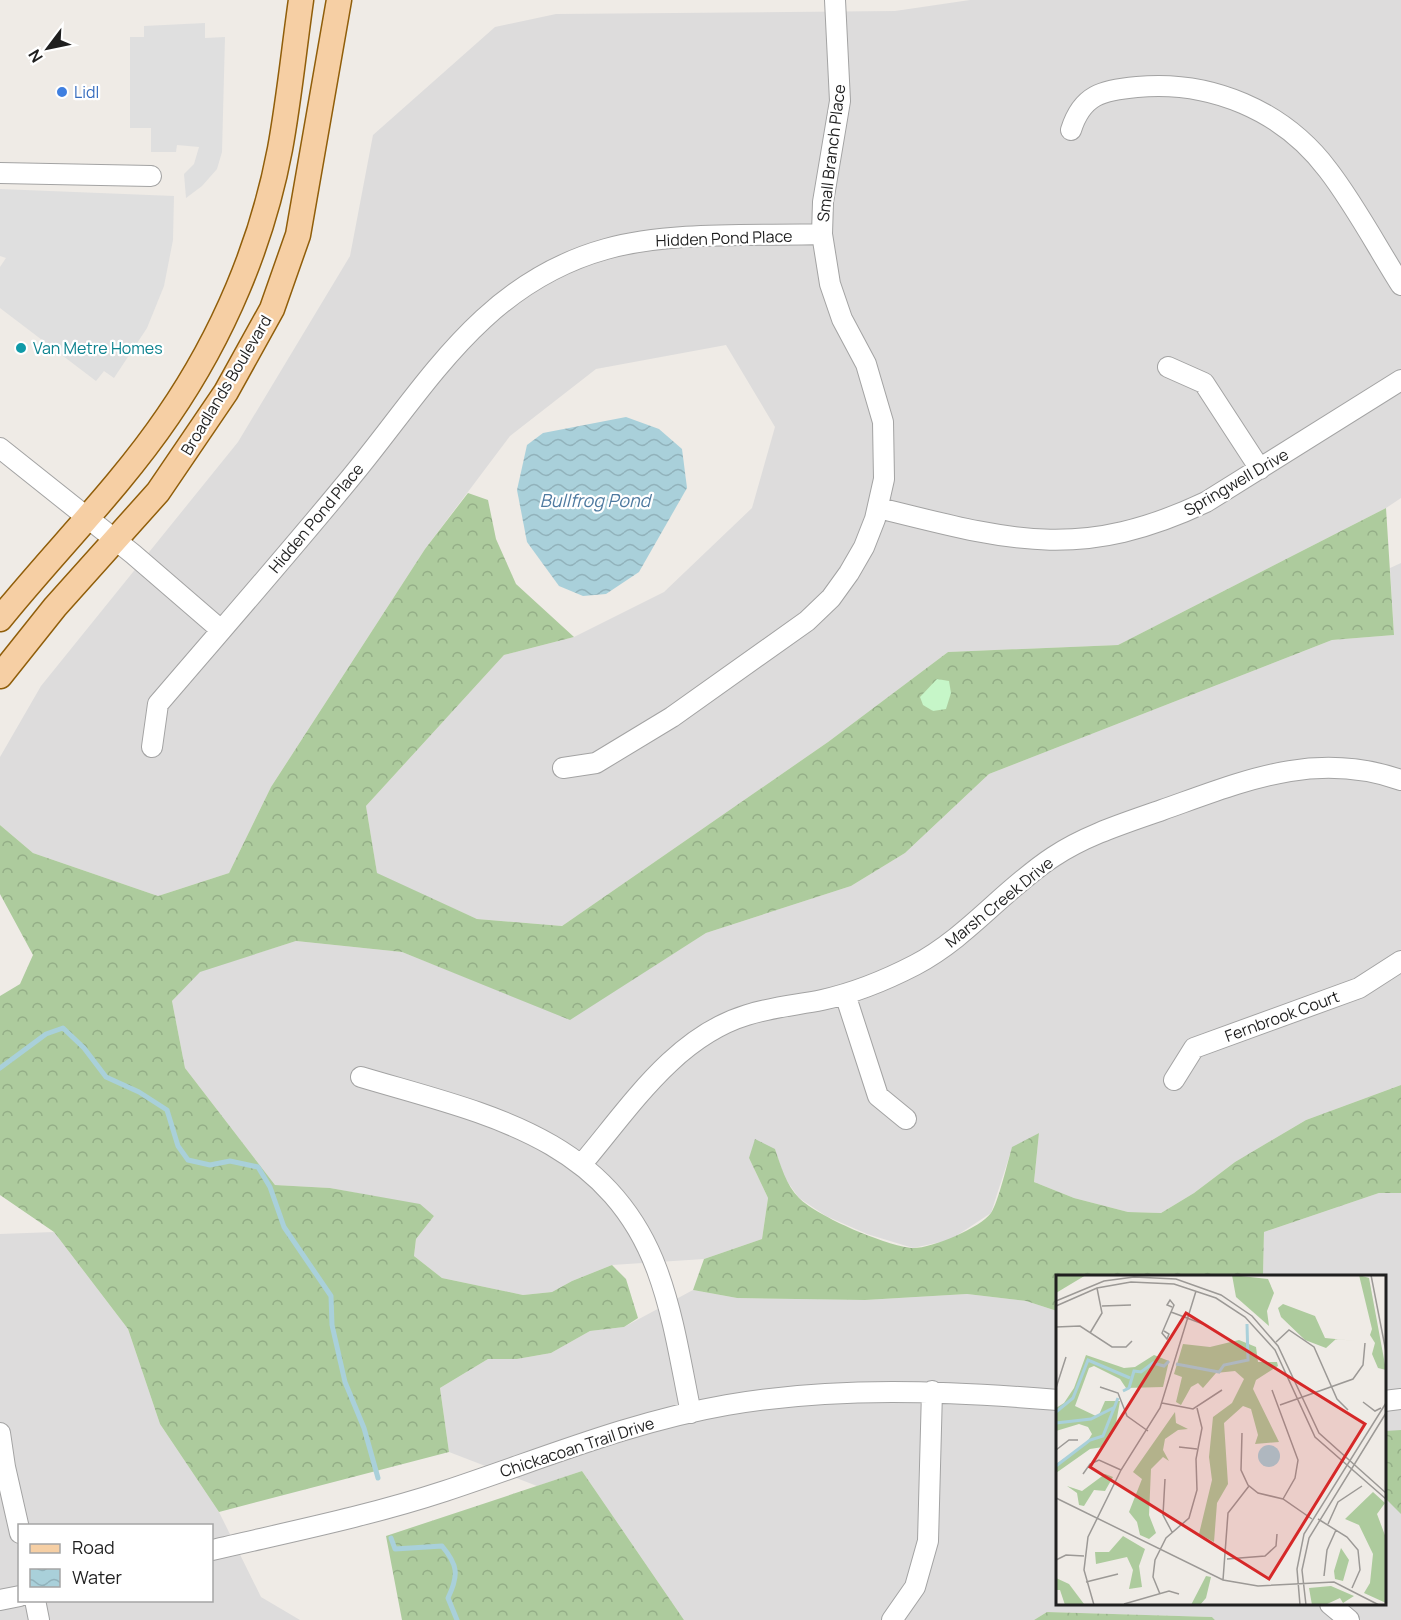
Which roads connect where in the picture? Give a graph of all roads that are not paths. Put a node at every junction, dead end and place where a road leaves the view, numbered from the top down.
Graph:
1 (301, 0) edge
2 (339, 0) edge
3 (835, 0) edge
4 (1071, 130) dead end
5 (0, 173) edge
6 (151, 176) dead end
7 (822, 234) junction
8 (1401, 285) edge
9 (1168, 367) dead end
10 (1401, 380) edge
11 (0, 448) edge
12 (1260, 469) junction
13 (879, 508) junction
14 (87, 516) junction
15 (124, 547) junction
16 (0, 619) edge
17 (221, 630) junction
18 (0, 676) edge
19 (152, 747) dead end
20 (563, 768) dead end
21 (1401, 780) edge
22 (1401, 961) edge
23 (845, 994) junction
24 (360, 1077) dead end
25 (1174, 1080) dead end
26 (906, 1119) dead end
27 (581, 1165) junction
28 (932, 1391) junction
29 (1401, 1399) edge
30 (1056, 1400) edge
31 (1386, 1401) edge
32 (691, 1413) junction
33 (0, 1433) edge
34 (2, 1468) edge
35 (18, 1526) edge
36 (213, 1550) edge
37 (18, 1596) edge
38 (0, 1600) edge
39 (35, 1602) edge
40 (1331, 1605) edge
41 (39, 1620) edge
42 (892, 1620) edge
43 (1348, 1620) edge

1 - 14 main road, Broadlands Boulevard
2 - 15 main road, Broadlands Boulevard
3 - 7 street, Small Branch Place
4 - 8 street
5 - 6 street
7 - 13 street
7 - 17 street, Hidden Pond Place
9 - 12 street
10 - 12 street, Springwell Drive
11 - 14 street
12 - 13 street, Springwell Drive
13 - 20 street
14 - 15 street
14 - 16 main road, Broadlands Boulevard
15 - 17 street
15 - 18 main road, Broadlands Boulevard
17 - 19 street, Hidden Pond Place
21 - 23 street, Marsh Creek Drive
22 - 25 street, Fernbrook Court
23 - 26 street
23 - 27 street, Marsh Creek Drive
24 - 27 street
27 - 32 street
28 - 30 street, Chickacoan Trail Drive
28 - 32 street, Chickacoan Trail Drive
28 - 42 street
29 - 31 street
32 - 36 street, Chickacoan Trail Drive
33 - 34 street
34 - 35 street
37 - 38 street
39 - 41 street
40 - 43 street

